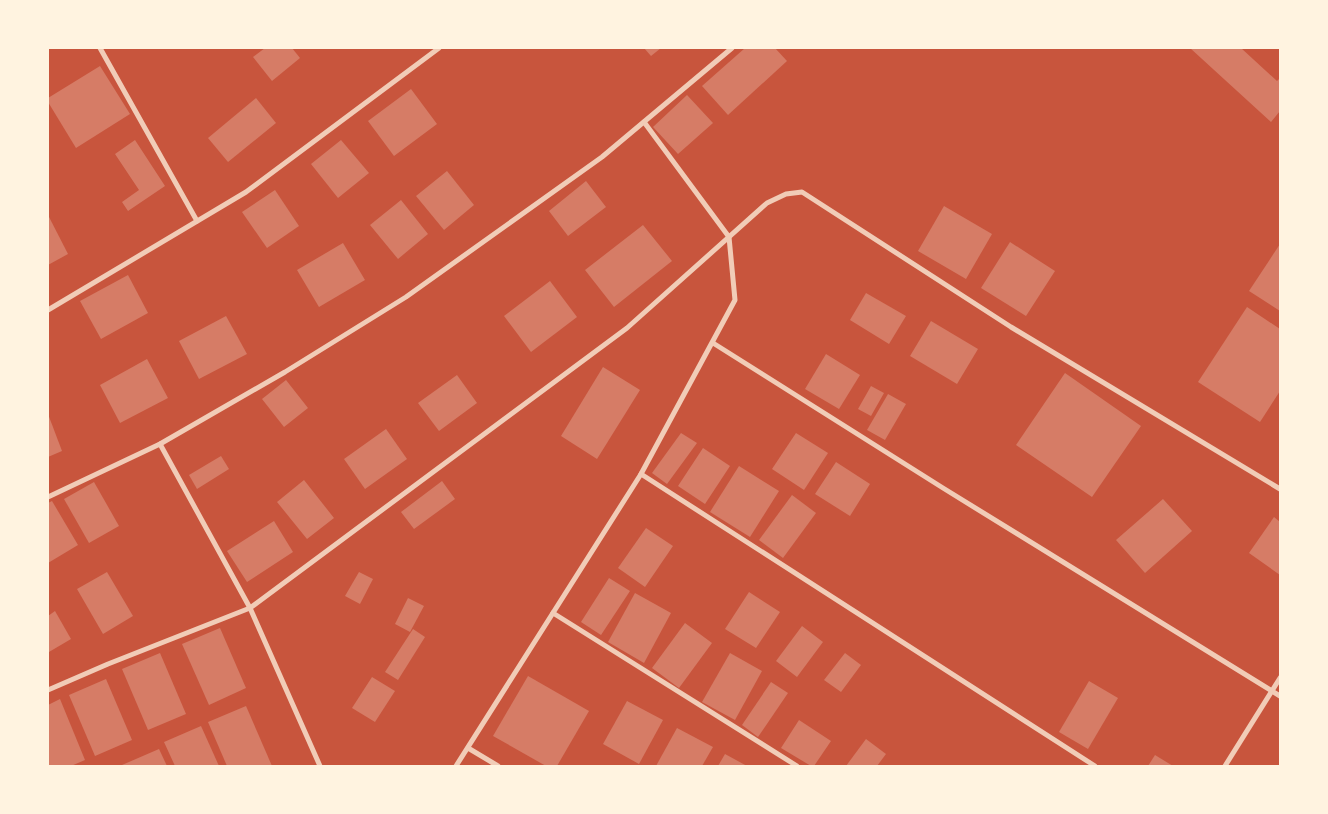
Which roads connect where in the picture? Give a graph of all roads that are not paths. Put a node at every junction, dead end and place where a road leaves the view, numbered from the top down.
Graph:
1 (100, 48) edge
2 (439, 48) edge
3 (732, 48) edge
4 (644, 122) junction
5 (197, 222) junction
6 (729, 237) junction
7 (48, 310) edge
8 (713, 343) junction
9 (160, 444) junction
10 (641, 474) junction
11 (1280, 489) edge
12 (48, 497) edge
13 (250, 608) junction
14 (553, 613) junction
15 (1280, 678) edge
16 (48, 690) edge
17 (1272, 691) junction
18 (1280, 696) edge
19 (468, 748) junction
20 (320, 766) edge
21 (456, 766) edge
22 (498, 766) edge
23 (797, 766) edge
24 (1095, 766) edge
25 (1225, 766) edge

1 - 5 street
2 - 5 street
3 - 4 street
4 - 6 street
4 - 9 street
5 - 7 street
6 - 8 street
6 - 11 street
6 - 13 street
8 - 10 street
8 - 17 street
9 - 12 street
9 - 13 street
10 - 14 street
10 - 24 street
13 - 16 street
13 - 20 street
14 - 19 street
14 - 23 street
15 - 17 street
17 - 18 street
17 - 25 street
19 - 21 street
19 - 22 street

